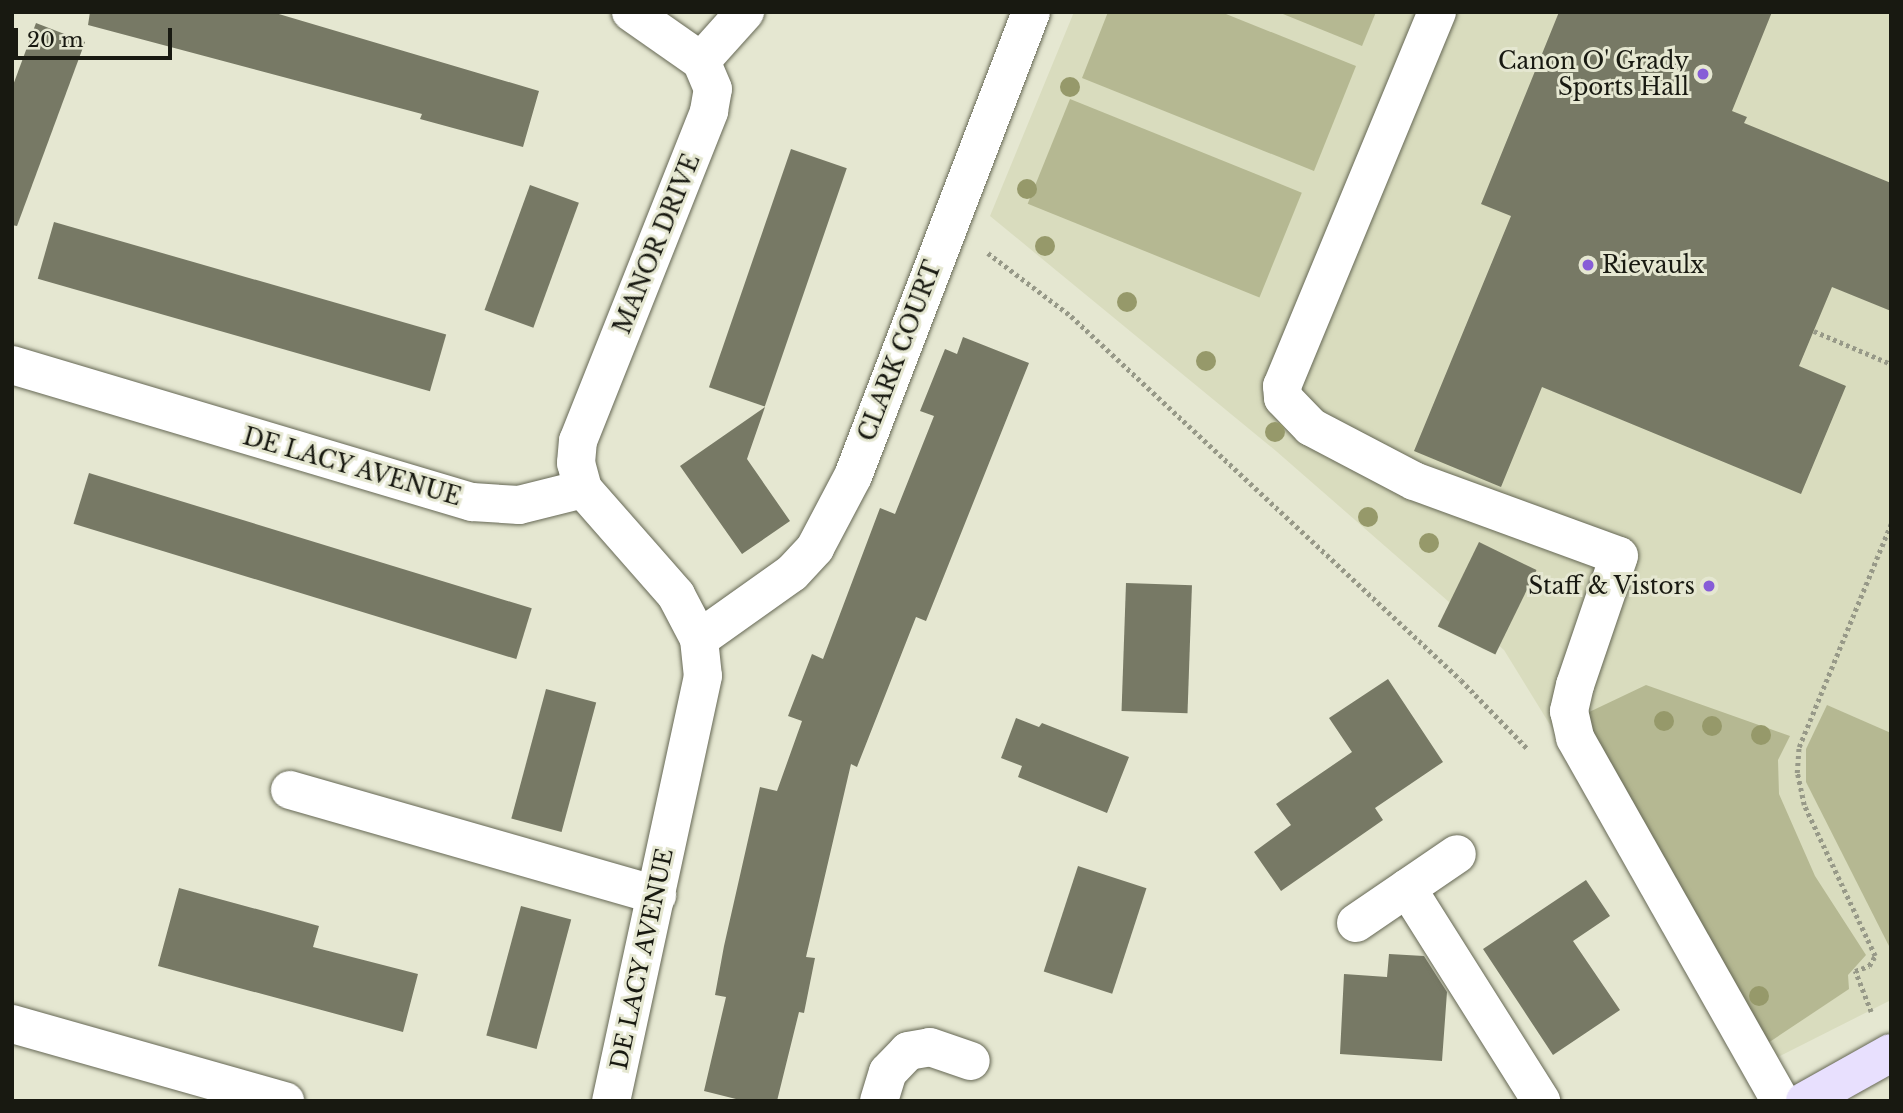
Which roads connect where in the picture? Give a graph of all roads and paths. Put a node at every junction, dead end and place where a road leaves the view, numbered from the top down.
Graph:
1 (631, 12) edge
2 (745, 12) edge
3 (1031, 12) edge
4 (1437, 12) edge
5 (701, 61) junction
6 (948, 223) junction
7 (1814, 331) dead end
8 (1891, 364) edge
9 (12, 365) edge
10 (583, 489) junction
11 (1891, 524) edge
12 (699, 639) junction
13 (1529, 750) dead end
14 (289, 790) dead end
15 (1457, 853) dead end
16 (1406, 888) junction
17 (657, 895) junction
18 (1356, 923) dead end
19 (1872, 1015) dead end
20 (12, 1024) edge
21 (1891, 1053) edge
22 (971, 1061) dead end
23 (285, 1101) edge
24 (611, 1101) edge
25 (880, 1101) edge
26 (1541, 1101) edge
27 (1780, 1101) edge
28 (1805, 1101) edge

1 - 5 street
2 - 5 street
3 - 6 street, CLARK COURT
4 - 27 street
5 - 10 street, MANOR DRIVE
6 - 12 street, CLARK COURT
6 - 13 path
7 - 8 path
9 - 10 street, DE LACY AVENUE
10 - 12 street, DE LACY AVENUE
11 - 19 path
12 - 17 street, DE LACY AVENUE
14 - 17 street
15 - 16 street
16 - 18 street
16 - 26 street
17 - 24 street, DE LACY AVENUE
20 - 23 street
21 - 28 main road
22 - 25 street

